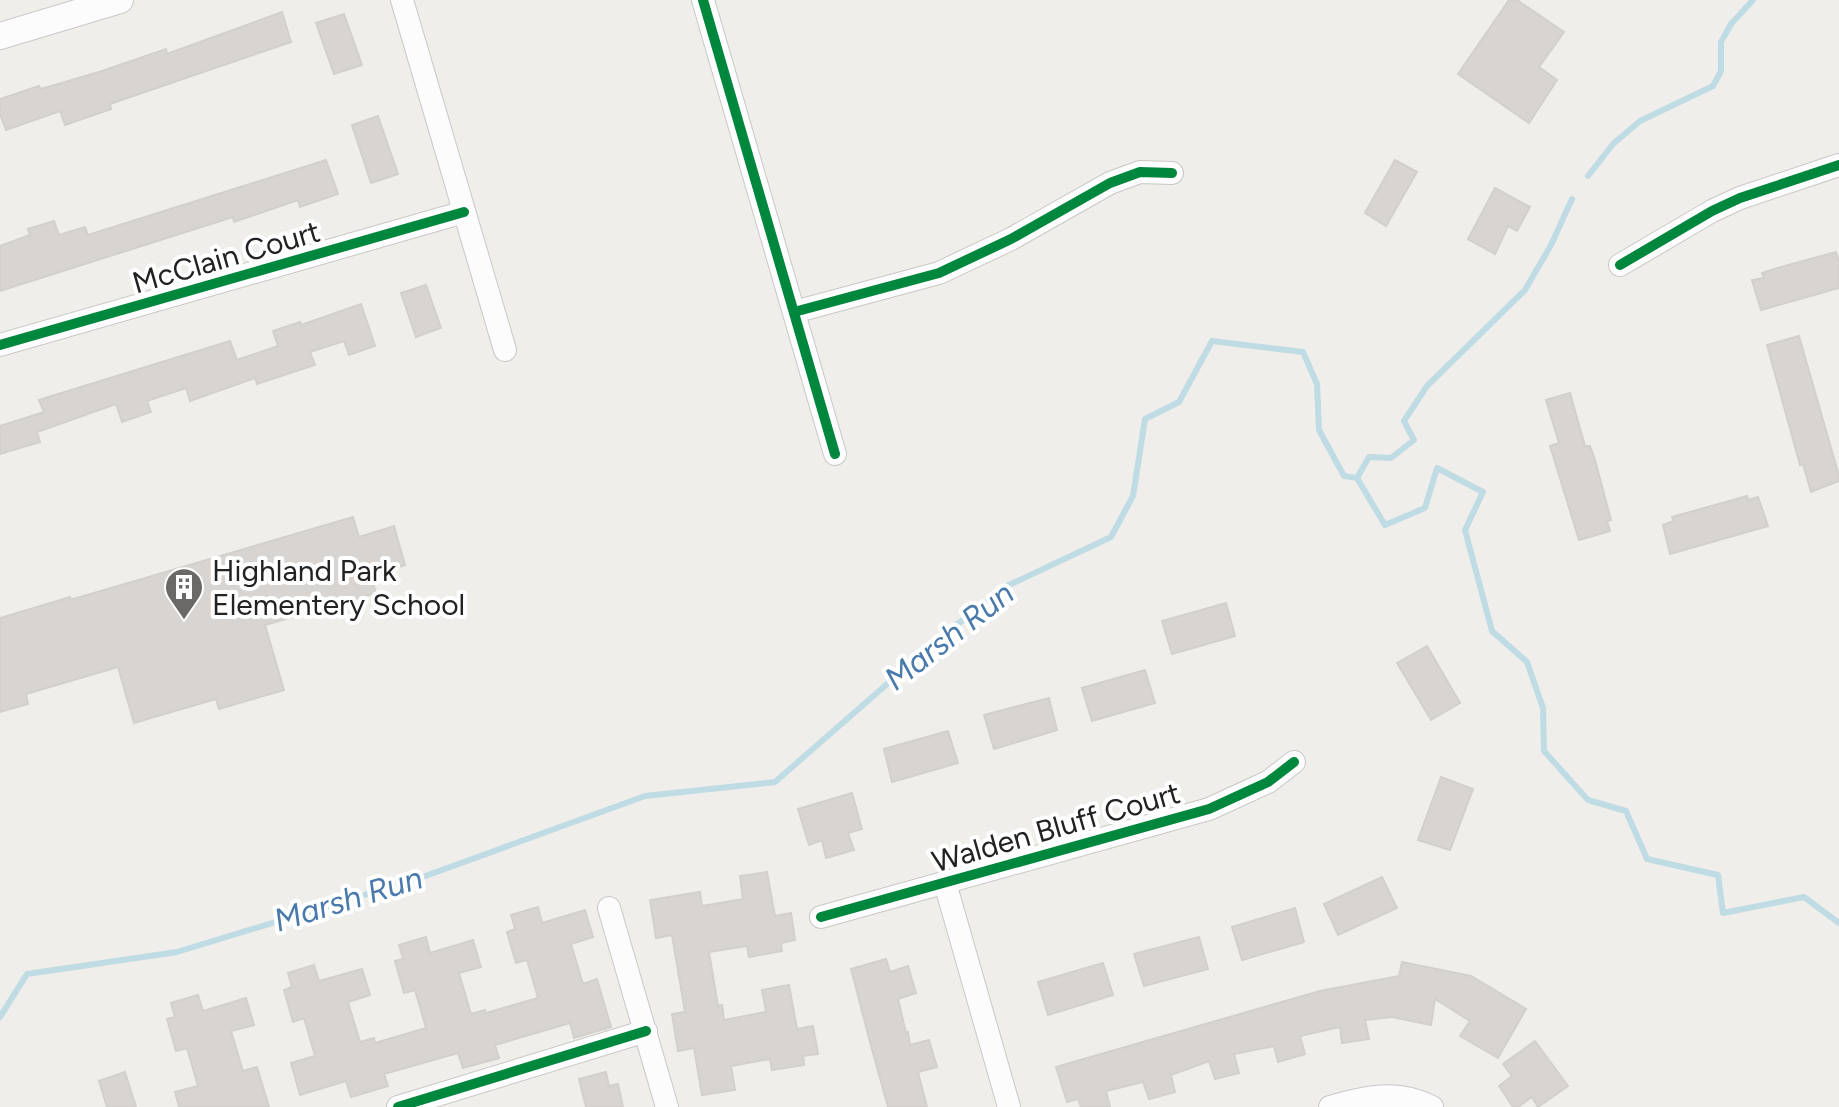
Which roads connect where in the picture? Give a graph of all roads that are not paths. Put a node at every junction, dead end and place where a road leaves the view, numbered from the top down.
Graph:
1 (402, 0) edge
2 (703, 0) edge
3 (108, 2) edge
4 (0, 36) edge
5 (1839, 165) edge
6 (1172, 173) dead end
7 (464, 212) junction
8 (1620, 265) dead end
9 (794, 312) junction
10 (0, 345) edge
11 (505, 350) dead end
12 (835, 454) dead end
13 (1294, 762) dead end
14 (945, 883) junction
15 (609, 908) dead end
16 (821, 917) dead end
17 (646, 1031) junction
18 (398, 1107) edge
19 (667, 1107) edge
20 (1009, 1107) edge
21 (1330, 1107) edge
22 (1432, 1107) edge

1 - 7 street
2 - 9 street
3 - 4 street
5 - 8 street
6 - 9 street
7 - 10 street, McClain Court
7 - 11 street
9 - 12 street
13 - 14 street, Walden Bluff Court
14 - 16 street, Walden Bluff Court
14 - 20 street
15 - 17 street
17 - 18 street
17 - 19 street
21 - 22 street

